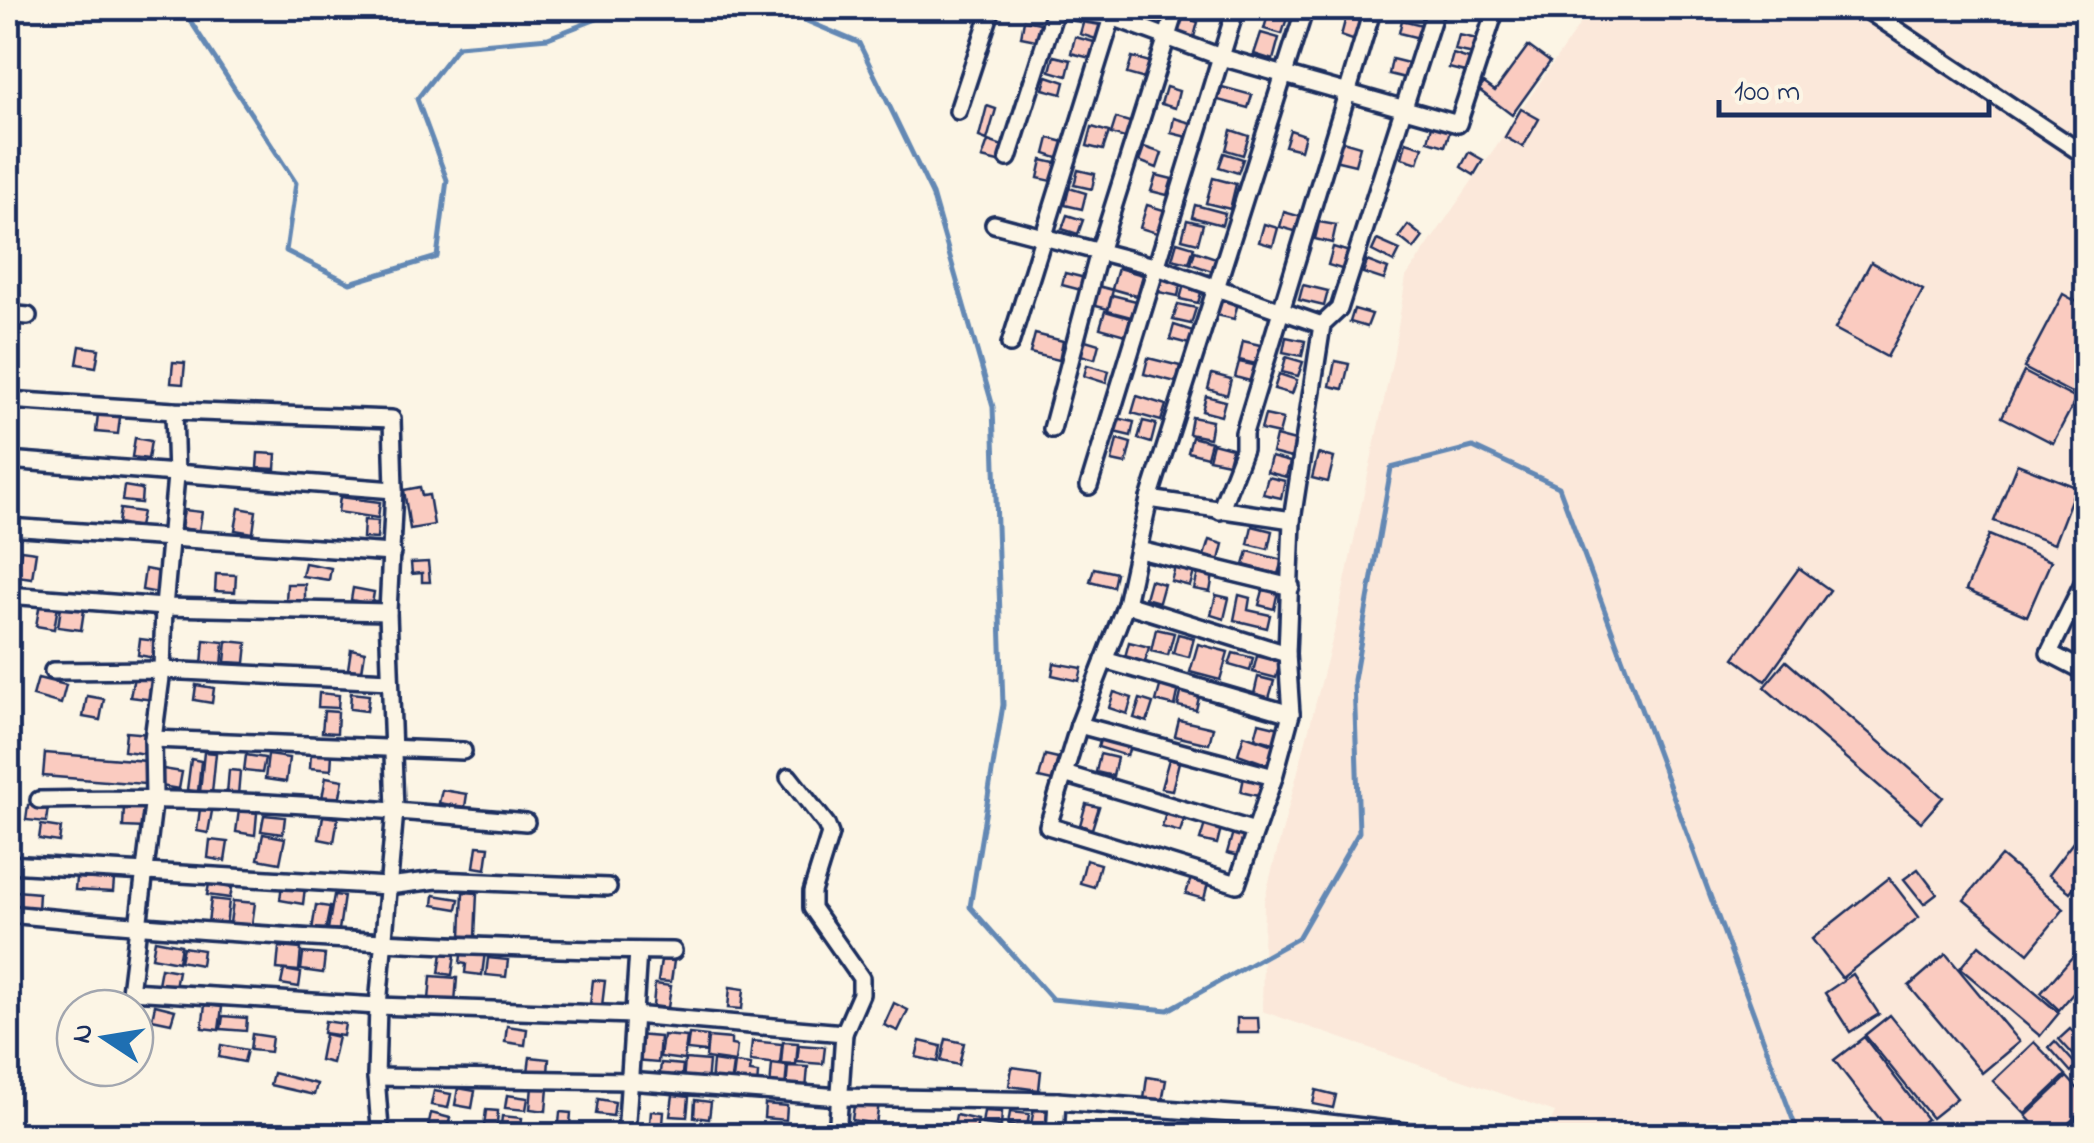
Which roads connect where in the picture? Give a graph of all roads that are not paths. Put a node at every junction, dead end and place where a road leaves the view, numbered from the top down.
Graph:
1 (992, 8) edge
2 (1055, 8) edge
3 (1176, 8) edge
4 (1236, 8) edge
5 (1305, 8) edge
6 (1373, 8) edge
7 (1436, 8) edge
8 (1496, 8) edge
9 (1864, 8) edge
10 (1113, 12) edge
11 (1167, 38) junction
12 (1221, 57) junction
13 (1284, 76) junction
14 (1346, 94) junction
15 (1403, 110) junction
16 (958, 111) dead end
17 (2086, 156) edge
18 (1008, 158) dead end
19 (994, 224) dead end
20 (1043, 238) junction
21 (1099, 252) junction
22 (1154, 266) junction
23 (1216, 286) junction
24 (1281, 309) junction
25 (8, 314) edge
26 (28, 316) dead end
27 (1322, 325) junction
28 (1010, 344) dead end
29 (8, 400) edge
30 (174, 411) junction
31 (1052, 429) dead end
32 (8, 460) edge
33 (176, 476) junction
34 (1089, 486) dead end
35 (394, 490) junction
36 (1149, 500) junction
37 (1220, 512) junction
38 (1292, 520) junction
39 (8, 527) edge
40 (172, 536) junction
41 (1139, 550) junction
42 (392, 552) junction
43 (2086, 577) edge
44 (1291, 587) junction
45 (8, 595) edge
46 (1126, 604) junction
47 (164, 607) junction
48 (388, 612) junction
49 (1287, 654) junction
50 (1104, 660) junction
51 (162, 670) junction
52 (53, 671) dead end
53 (2086, 672) edge
54 (390, 681) junction
55 (1291, 714) junction
56 (1080, 725) junction
57 (153, 739) junction
58 (394, 749) junction
59 (463, 751) dead end
60 (1064, 774) junction
61 (789, 777) dead end
62 (1274, 777) junction
63 (154, 797) junction
64 (39, 800) dead end
65 (395, 810) junction
66 (526, 822) dead end
67 (1256, 831) junction
68 (8, 864) edge
69 (143, 872) junction
70 (388, 886) junction
71 (608, 887) dead end
72 (8, 914) edge
73 (136, 926) junction
74 (384, 942) junction
75 (638, 950) junction
76 (673, 951) dead end
77 (130, 988) edge
78 (155, 1000) edge
79 (378, 1006) junction
80 (633, 1014) junction
81 (844, 1033) junction
82 (376, 1077) junction
83 (628, 1081) junction
84 (840, 1097) junction
85 (1057, 1102) junction
86 (1286, 1118) junction
87 (384, 1136) edge
88 (626, 1136) edge
89 (837, 1136) edge
90 (1055, 1136) edge
91 (1284, 1136) edge
92 (1440, 1136) edge

1 - 16 street
2 - 10 street
2 - 18 street
3 - 11 street
4 - 12 street
5 - 13 street
6 - 14 street
7 - 15 street
8 - 15 street
9 - 17 street
10 - 11 street
10 - 20 street
11 - 12 street
11 - 21 street
12 - 13 street
12 - 22 street
13 - 14 street
13 - 23 street
14 - 15 street
14 - 24 street
15 - 27 street
19 - 20 street
20 - 21 street
20 - 28 street
21 - 22 street
21 - 31 street
22 - 23 street
22 - 34 street
23 - 24 street
23 - 36 street
24 - 27 street
24 - 37 street
25 - 26 street
27 - 38 street
29 - 30 street
30 - 33 street
30 - 35 street
32 - 33 street
33 - 35 street
33 - 40 street
35 - 42 street
36 - 37 street
36 - 41 street
37 - 38 street
38 - 44 street
39 - 40 street
40 - 42 street
40 - 47 street
41 - 44 street
41 - 46 street
42 - 48 street
43 - 53 street
44 - 49 street
45 - 47 street
46 - 49 street
46 - 50 street
47 - 48 street
47 - 51 street
48 - 54 street
49 - 55 street
50 - 55 street
50 - 56 street
51 - 52 street
51 - 54 street
51 - 57 street
54 - 58 street
55 - 62 street
56 - 60 street
56 - 62 street
57 - 58 street
57 - 63 street
58 - 59 street
58 - 65 street
60 - 67 street
60 - 67 street
61 - 81 street
62 - 67 street
63 - 64 street
63 - 65 street
63 - 69 street
65 - 66 street
65 - 70 street
68 - 69 street
69 - 70 street
69 - 73 street
70 - 71 street
70 - 74 street
72 - 73 street
73 - 74 street
73 - 77 street
74 - 75 street
74 - 79 street
75 - 76 street
75 - 80 street
78 - 79 street
79 - 80 street
79 - 82 street
80 - 81 street
80 - 83 street
81 - 84 street
82 - 83 street
82 - 87 street
83 - 84 street
83 - 88 street
84 - 85 street
84 - 89 street
85 - 86 street
85 - 90 street
86 - 91 street
86 - 92 street

